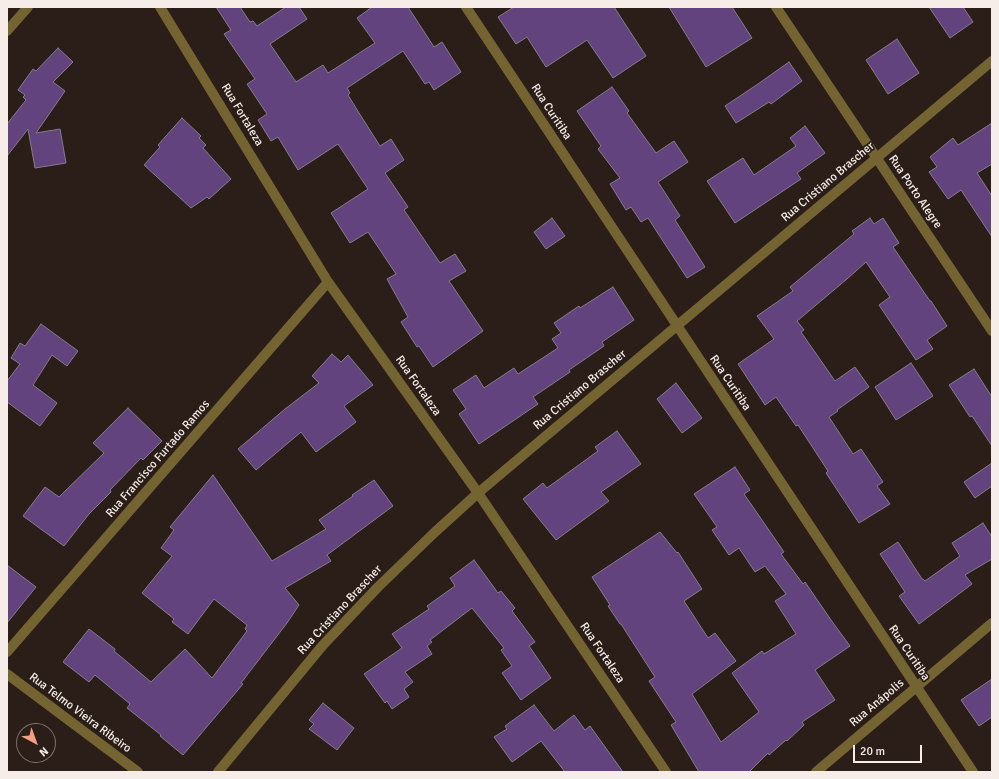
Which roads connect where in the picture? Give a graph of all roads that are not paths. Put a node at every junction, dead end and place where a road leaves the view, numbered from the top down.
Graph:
1 (28, 7) edge
2 (160, 7) edge
3 (466, 7) edge
4 (776, 7) edge
5 (7, 31) edge
6 (992, 61) edge
7 (877, 158) junction
8 (328, 282) junction
9 (677, 326) junction
10 (992, 331) edge
11 (478, 493) junction
12 (992, 623) edge
13 (7, 652) edge
14 (7, 674) edge
15 (916, 687) junction
16 (138, 772) edge
17 (218, 772) edge
18 (666, 772) edge
19 (816, 772) edge
20 (973, 772) edge

1 - 5 street
2 - 8 street, Rua Fortaleza
3 - 9 street, Rua Curitiba
4 - 7 street, Rua Porto Alegre
6 - 7 street, Rua Cristiano Brascher
7 - 9 street, Rua Cristiano Brascher
7 - 10 street, Rua Porto Alegre
8 - 11 street, Rua Fortaleza
8 - 13 street, Rua Francisco Furtado Ramos
9 - 11 street, Rua Cristiano Brascher
9 - 15 street, Rua Curitiba
11 - 17 street, Rua Cristiano Brascher
11 - 18 street, Rua Fortaleza
12 - 15 street, Rua Anápolis
14 - 16 street, Rua Telmo Vieira Ribeiro
15 - 19 street, Rua Anápolis
15 - 20 street, Rua Curitiba

